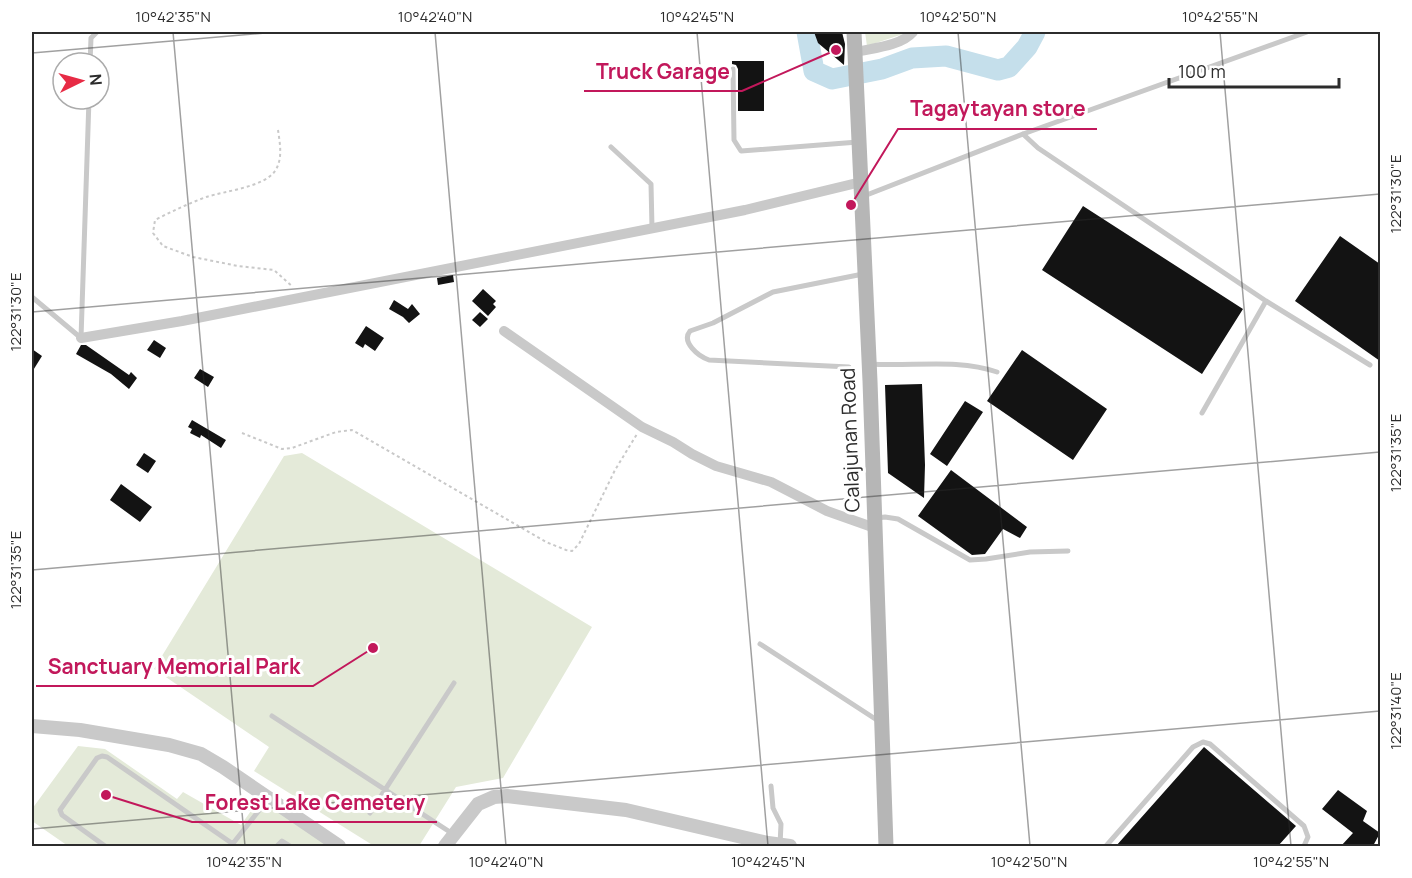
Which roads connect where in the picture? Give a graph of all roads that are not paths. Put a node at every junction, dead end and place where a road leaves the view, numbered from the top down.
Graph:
1 (97, 32) edge
2 (854, 32) edge
3 (913, 32) edge
4 (1307, 32) edge
5 (90, 51) edge
6 (856, 52) junction
7 (733, 69) dead end
8 (89, 111) edge
9 (1023, 134) junction
10 (860, 142) junction
11 (611, 147) dead end
12 (861, 190) junction
13 (652, 228) junction
14 (865, 273) junction
15 (32, 297) edge
16 (1266, 301) junction
17 (504, 331) dead end
18 (81, 338) junction
19 (869, 364) junction
20 (1370, 365) dead end
21 (849, 367) dead end
22 (996, 372) dead end
23 (1202, 413) dead end
24 (874, 523) junction
25 (1068, 551) dead end
26 (760, 644) dead end
27 (454, 683) dead end
28 (272, 716) dead end
29 (881, 723) junction
30 (32, 726) edge
31 (771, 786) dead end
32 (385, 790) junction
33 (269, 798) junction
34 (370, 813) dead end
35 (450, 841) edge
36 (232, 845) edge
37 (105, 846) edge
38 (277, 846) edge
39 (290, 846) edge
40 (339, 846) edge
41 (783, 846) edge
42 (886, 846) edge
43 (894, 846) edge
44 (1106, 846) edge
45 (1304, 846) edge

1 - 5 lane
2 - 6 main road, Calajunan Road
3 - 6 street
4 - 9 lane
6 - 10 main road, Calajunan Road
7 - 10 lane
8 - 18 lane
9 - 12 lane
9 - 16 lane
10 - 12 main road, Calajunan Road
11 - 13 lane
12 - 13 street
12 - 14 main road, Calajunan Road
13 - 18 street
14 - 19 main road, Calajunan Road
14 - 21 lane
15 - 18 lane
16 - 20 lane
16 - 23 lane
17 - 24 street
19 - 22 lane
19 - 24 main road, Calajunan Road
24 - 25 lane
24 - 29 main road, Calajunan Road
26 - 29 lane
27 - 32 lane
28 - 32 lane
29 - 42 main road, Calajunan Road
30 - 33 street
31 - 41 lane
32 - 34 lane
32 - 35 lane
33 - 36 lane
33 - 40 street
35 - 41 street
36 - 37 lane
38 - 39 lane
42 - 43 lane
44 - 45 lane

